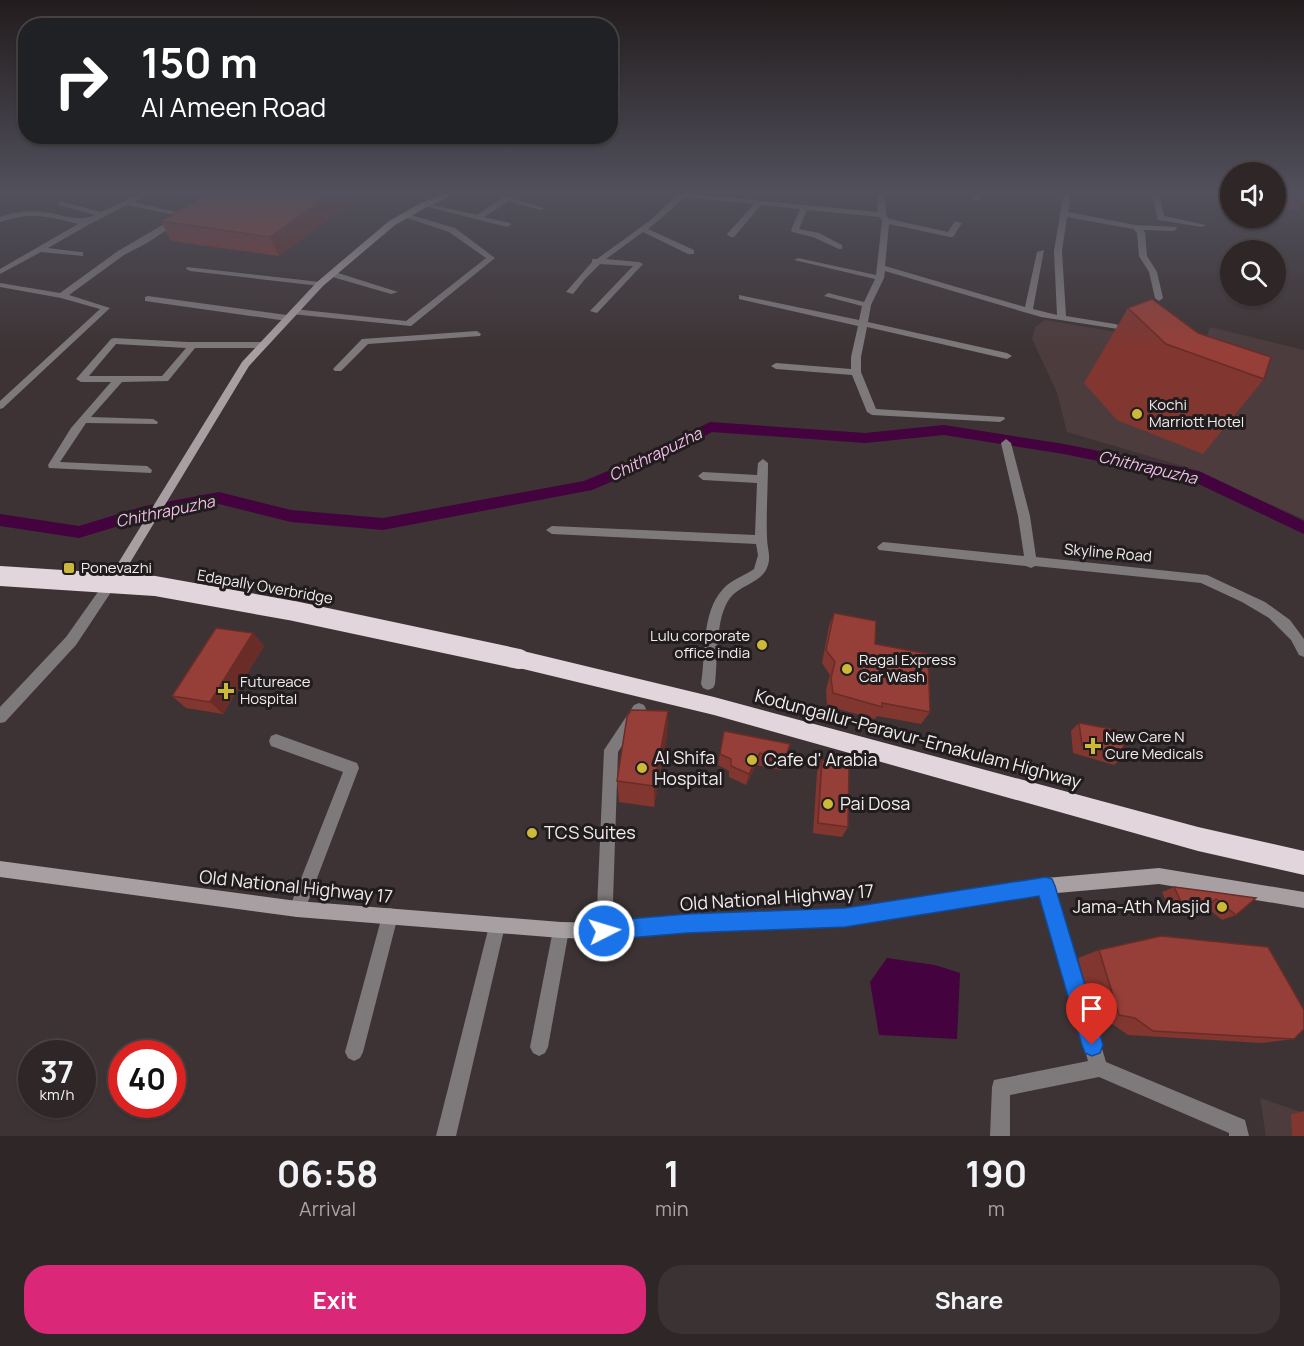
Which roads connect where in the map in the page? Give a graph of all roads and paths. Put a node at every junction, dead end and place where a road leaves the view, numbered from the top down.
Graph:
1 (48, 244) edge
2 (138, 244) edge
3 (367, 244) edge
4 (472, 244) edge
5 (622, 244) edge
6 (675, 244) edge
7 (833, 244) edge
8 (882, 244) edge
9 (1059, 244) edge
10 (1142, 244) edge
11 (839, 247) dead end
12 (39, 249) junction
13 (692, 252) dead end
14 (1041, 252) dead end
15 (80, 254) dead end
16 (798, 260) dead end
17 (595, 261) junction
18 (881, 267) junction
19 (190, 269) dead end
20 (0, 273) edge
21 (332, 274) junction
22 (880, 278) junction
23 (320, 284) junction
24 (0, 285) edge
25 (394, 292) dead end
26 (570, 292) dead end
27 (62, 296) junction
28 (828, 296) dead end
29 (742, 297) dead end
30 (1159, 298) dead end
31 (148, 299) dead end
32 (867, 305) junction
33 (594, 311) dead end
34 (1028, 311) junction
35 (291, 315) junction
36 (1062, 319) junction
37 (863, 324) junction
38 (1115, 327) dead end
39 (477, 334) dead end
40 (261, 345) junction
41 (192, 346) junction
42 (1007, 356) dead end
43 (776, 366) dead end
44 (338, 369) dead end
45 (856, 372) junction
46 (120, 378) junction
47 (0, 406) edge
48 (1000, 418) dead end
49 (84, 420) junction
50 (153, 422) dead end
51 (1006, 443) dead end
52 (763, 462) dead end
53 (147, 470) dead end
54 (703, 476) dead end
55 (762, 479) junction
56 (552, 530) dead end
57 (761, 540) junction
58 (883, 547) dead end
59 (1031, 562) junction
60 (0, 576) edge
61 (1304, 651) edge
62 (519, 659) joint
63 (708, 684) dead end
64 (639, 709) edge
65 (0, 717) edge
66 (276, 741) dead end
67 (1304, 863) edge
68 (0, 869) edge
69 (1046, 886) junction
70 (1304, 900) edge
71 (297, 909) junction
72 (390, 916) junction
73 (497, 926) junction
74 (561, 930) junction
75 (604, 931) junction
76 (539, 1047) dead end
77 (354, 1052) dead end
78 (1099, 1068) junction
79 (446, 1136) edge
80 (1000, 1136) edge
81 (1239, 1136) edge

1 - 12 street
2 - 27 street
3 - 21 street
4 - 35 street
5 - 17 street
6 - 13 street
7 - 11 street
8 - 18 street
9 - 36 street
10 - 30 street
12 - 15 street
12 - 20 street
14 - 34 street
16 - 22 street
17 - 26 street
17 - 33 street
18 - 22 street
18 - 34 street
19 - 23 street
21 - 23 street
21 - 25 street
22 - 32 street
23 - 35 street
24 - 27 street
27 - 47 street
28 - 32 street
29 - 37 street
31 - 35 street
32 - 37 street
34 - 36 street
35 - 40 street
36 - 38 street
37 - 42 street
37 - 45 street
39 - 44 street
40 - 41 street
40 - 65 street
41 - 46 street
41 - 46 street
43 - 45 street
45 - 48 street
46 - 49 street
49 - 50 street
49 - 53 street
51 - 59 street
52 - 55 street
54 - 55 street
55 - 57 street
56 - 57 street
57 - 63 street
58 - 59 street, Skyline Road
59 - 61 street, Skyline Road
60 - 62 highway, Edapally Overbridge, bridge
62 - 67 highway, Kodungallur-Paravur-Ernakulam Highway
64 - 75 street
66 - 71 street
68 - 71 street, Old National Highway 17
69 - 70 street, Old National Highway 17
69 - 75 street, Old National Highway 17
69 - 78 street
71 - 72 street, Old National Highway 17
72 - 73 street, Old National Highway 17
72 - 77 street
73 - 74 street, Old National Highway 17
73 - 79 street
74 - 75 street, Old National Highway 17
74 - 76 street
78 - 80 street
78 - 81 street

